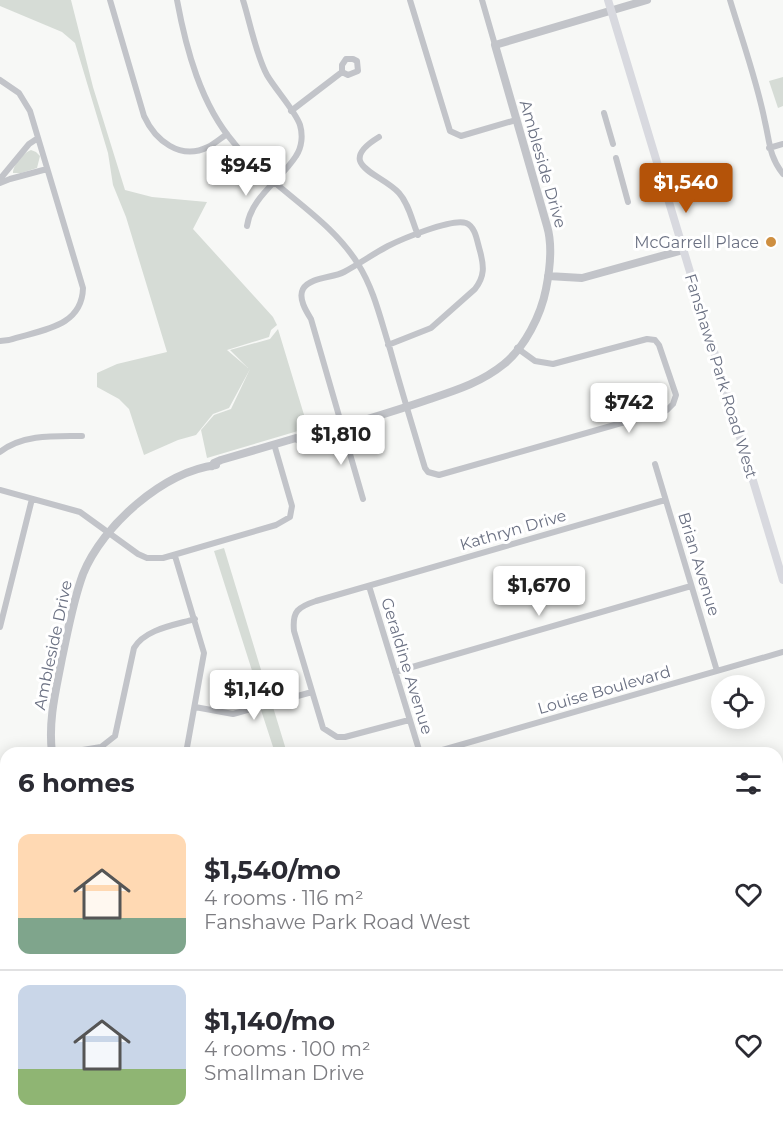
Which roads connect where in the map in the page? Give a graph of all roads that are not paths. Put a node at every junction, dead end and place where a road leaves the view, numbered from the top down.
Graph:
1 (111, 0) edge
2 (177, 0) edge
3 (243, 0) edge
4 (410, 0) edge
5 (482, 0) edge
6 (608, 0) edge
7 (647, 0) edge
8 (730, 0) edge
9 (612, 11) junction
10 (495, 45) junction
11 (342, 72) dead end
12 (0, 80) edge
13 (291, 111) junction
14 (604, 113) dead end
15 (516, 120) junction
16 (227, 134) junction
17 (379, 137) dead end
18 (38, 138) junction
19 (613, 144) dead end
20 (783, 144) edge
21 (769, 148) junction
22 (616, 158) dead end
23 (47, 169) junction
24 (783, 174) edge
25 (0, 181) edge
26 (274, 182) junction
27 (628, 202) dead end
28 (247, 226) dead end
29 (418, 235) junction
30 (684, 250) junction
31 (358, 264) junction
32 (548, 276) junction
33 (0, 341) edge
34 (388, 345) junction
35 (517, 348) junction
36 (407, 407) junction
37 (342, 426) junction
38 (82, 436) dead end
39 (275, 446) junction
40 (0, 452) edge
41 (656, 464) dead end
42 (0, 490) edge
43 (32, 499) junction
44 (363, 499) dead end
45 (665, 500) junction
46 (108, 533) junction
47 (176, 556) junction
48 (783, 580) edge
49 (369, 586) junction
50 (691, 586) junction
51 (195, 619) junction
52 (0, 627) edge
53 (783, 652) edge
54 (717, 671) junction
55 (394, 672) junction
56 (312, 692) junction
57 (195, 707) junction
58 (409, 720) junction
59 (462, 745) joint
60 (51, 747) edge
61 (101, 747) edge
62 (187, 747) edge
63 (418, 747) edge
64 (454, 747) edge

1 - 16 street
2 - 16 street
3 - 13 street
4 - 15 street
5 - 10 street, Ambleside Drive
6 - 9 main road, Fanshawe Park Road West
7 - 9 street
8 - 21 street
9 - 10 street
9 - 30 main road, Fanshawe Park Road West
10 - 15 street, Ambleside Drive
11 - 13 street
12 - 18 street
13 - 26 street
14 - 19 street
15 - 32 street, Ambleside Drive
16 - 26 street
17 - 29 street
18 - 23 street
18 - 25 street
20 - 21 street
21 - 24 street
22 - 27 street
23 - 25 street
23 - 33 street
26 - 28 street
26 - 31 street
29 - 31 street
29 - 34 street
30 - 32 street
30 - 48 main road, Fanshawe Park Road West
31 - 34 street
31 - 37 street
32 - 35 street, Ambleside Drive
34 - 36 street
35 - 36 street, Ambleside Drive
35 - 36 street
36 - 37 street, Ambleside Drive
37 - 39 street, Ambleside Drive
37 - 44 street
38 - 40 street
39 - 46 street, Ambleside Drive
39 - 47 street
41 - 45 street, Brian Avenue
42 - 43 street
43 - 46 street
43 - 52 street
45 - 49 street, Kathryn Drive
45 - 50 street, Brian Avenue
46 - 47 street
46 - 60 street, Ambleside Drive
47 - 51 street
49 - 55 street, Geraldine Avenue
49 - 56 street, Kathryn Drive
50 - 54 street, Brian Avenue
50 - 55 street
51 - 57 street
51 - 61 street
53 - 54 street, Louise Boulevard
54 - 59 street, Louise Boulevard
55 - 58 street, Geraldine Avenue
56 - 57 street
56 - 58 street
57 - 62 street
58 - 63 street, Geraldine Avenue
59 - 64 street, Louise Boulevard

